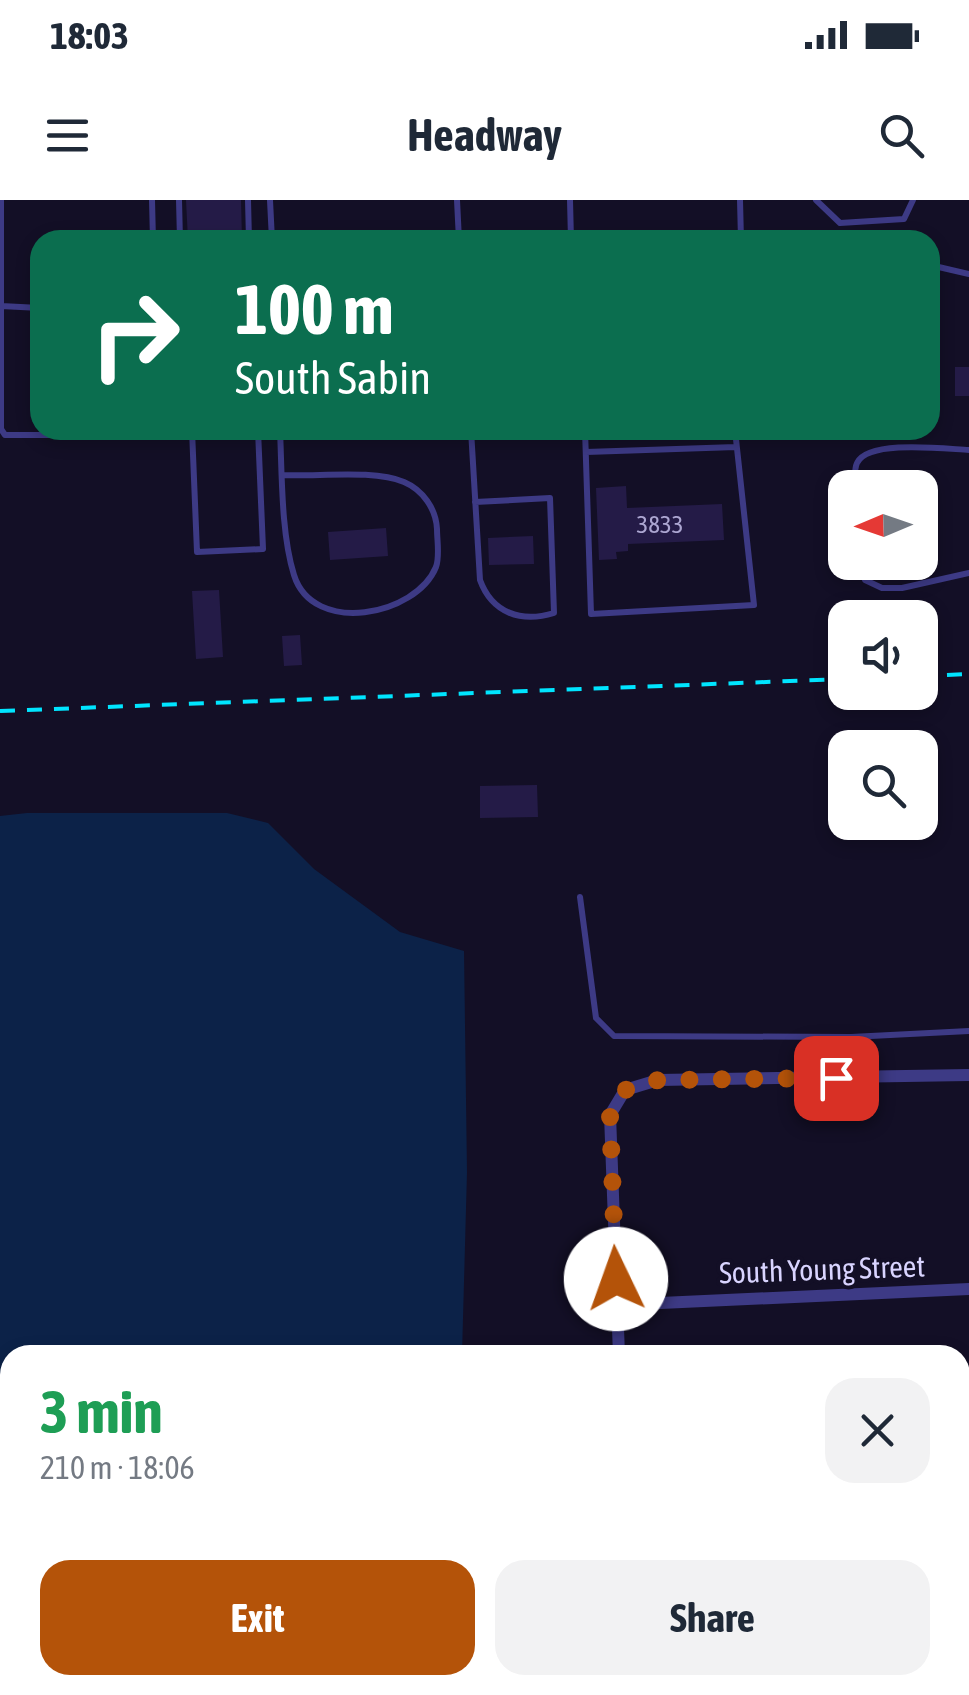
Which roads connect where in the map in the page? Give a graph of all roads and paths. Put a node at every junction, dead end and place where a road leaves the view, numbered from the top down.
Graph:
1 (1, 200) edge
2 (152, 200) edge
3 (179, 200) edge
4 (248, 200) edge
5 (270, 200) edge
6 (457, 200) edge
7 (570, 200) edge
8 (740, 200) edge
9 (816, 200) edge
10 (914, 200) edge
11 (153, 230) edge
12 (180, 230) edge
13 (250, 230) edge
14 (272, 230) edge
15 (458, 230) edge
16 (571, 230) edge
17 (741, 230) edge
18 (940, 267) edge
19 (969, 274) edge
20 (1, 306) edge
21 (30, 307) edge
22 (30, 435) edge
23 (192, 440) edge
24 (258, 440) edge
25 (280, 440) edge
26 (472, 440) edge
27 (585, 440) edge
28 (736, 440) edge
29 (736, 447) junction
30 (969, 450) edge
31 (586, 452) junction
32 (856, 470) edge
33 (282, 474) junction
34 (475, 502) junction
35 (969, 573) edge
36 (938, 578) edge
37 (865, 580) edge
38 (928, 580) edge
39 (580, 897) dead end
40 (969, 1031) edge
41 (969, 1075) edge
42 (969, 1289) edge
43 (617, 1305) junction
44 (619, 1345) edge

1 - 20 lane
2 - 11 lane
3 - 12 lane
4 - 13 lane
5 - 14 lane
6 - 15 lane
7 - 16 lane
8 - 17 lane
9 - 10 lane
18 - 19 lane
20 - 21 lane
20 - 22 lane
23 - 24 lane
25 - 33 lane
26 - 34 lane
27 - 31 lane
28 - 29 lane
29 - 31 lane
29 - 31 lane
30 - 32 lane
33 - 33 lane
34 - 34 lane
35 - 36 lane
37 - 38 lane
39 - 40 lane
41 - 43 street
42 - 43 street, South Young Street
43 - 44 street

